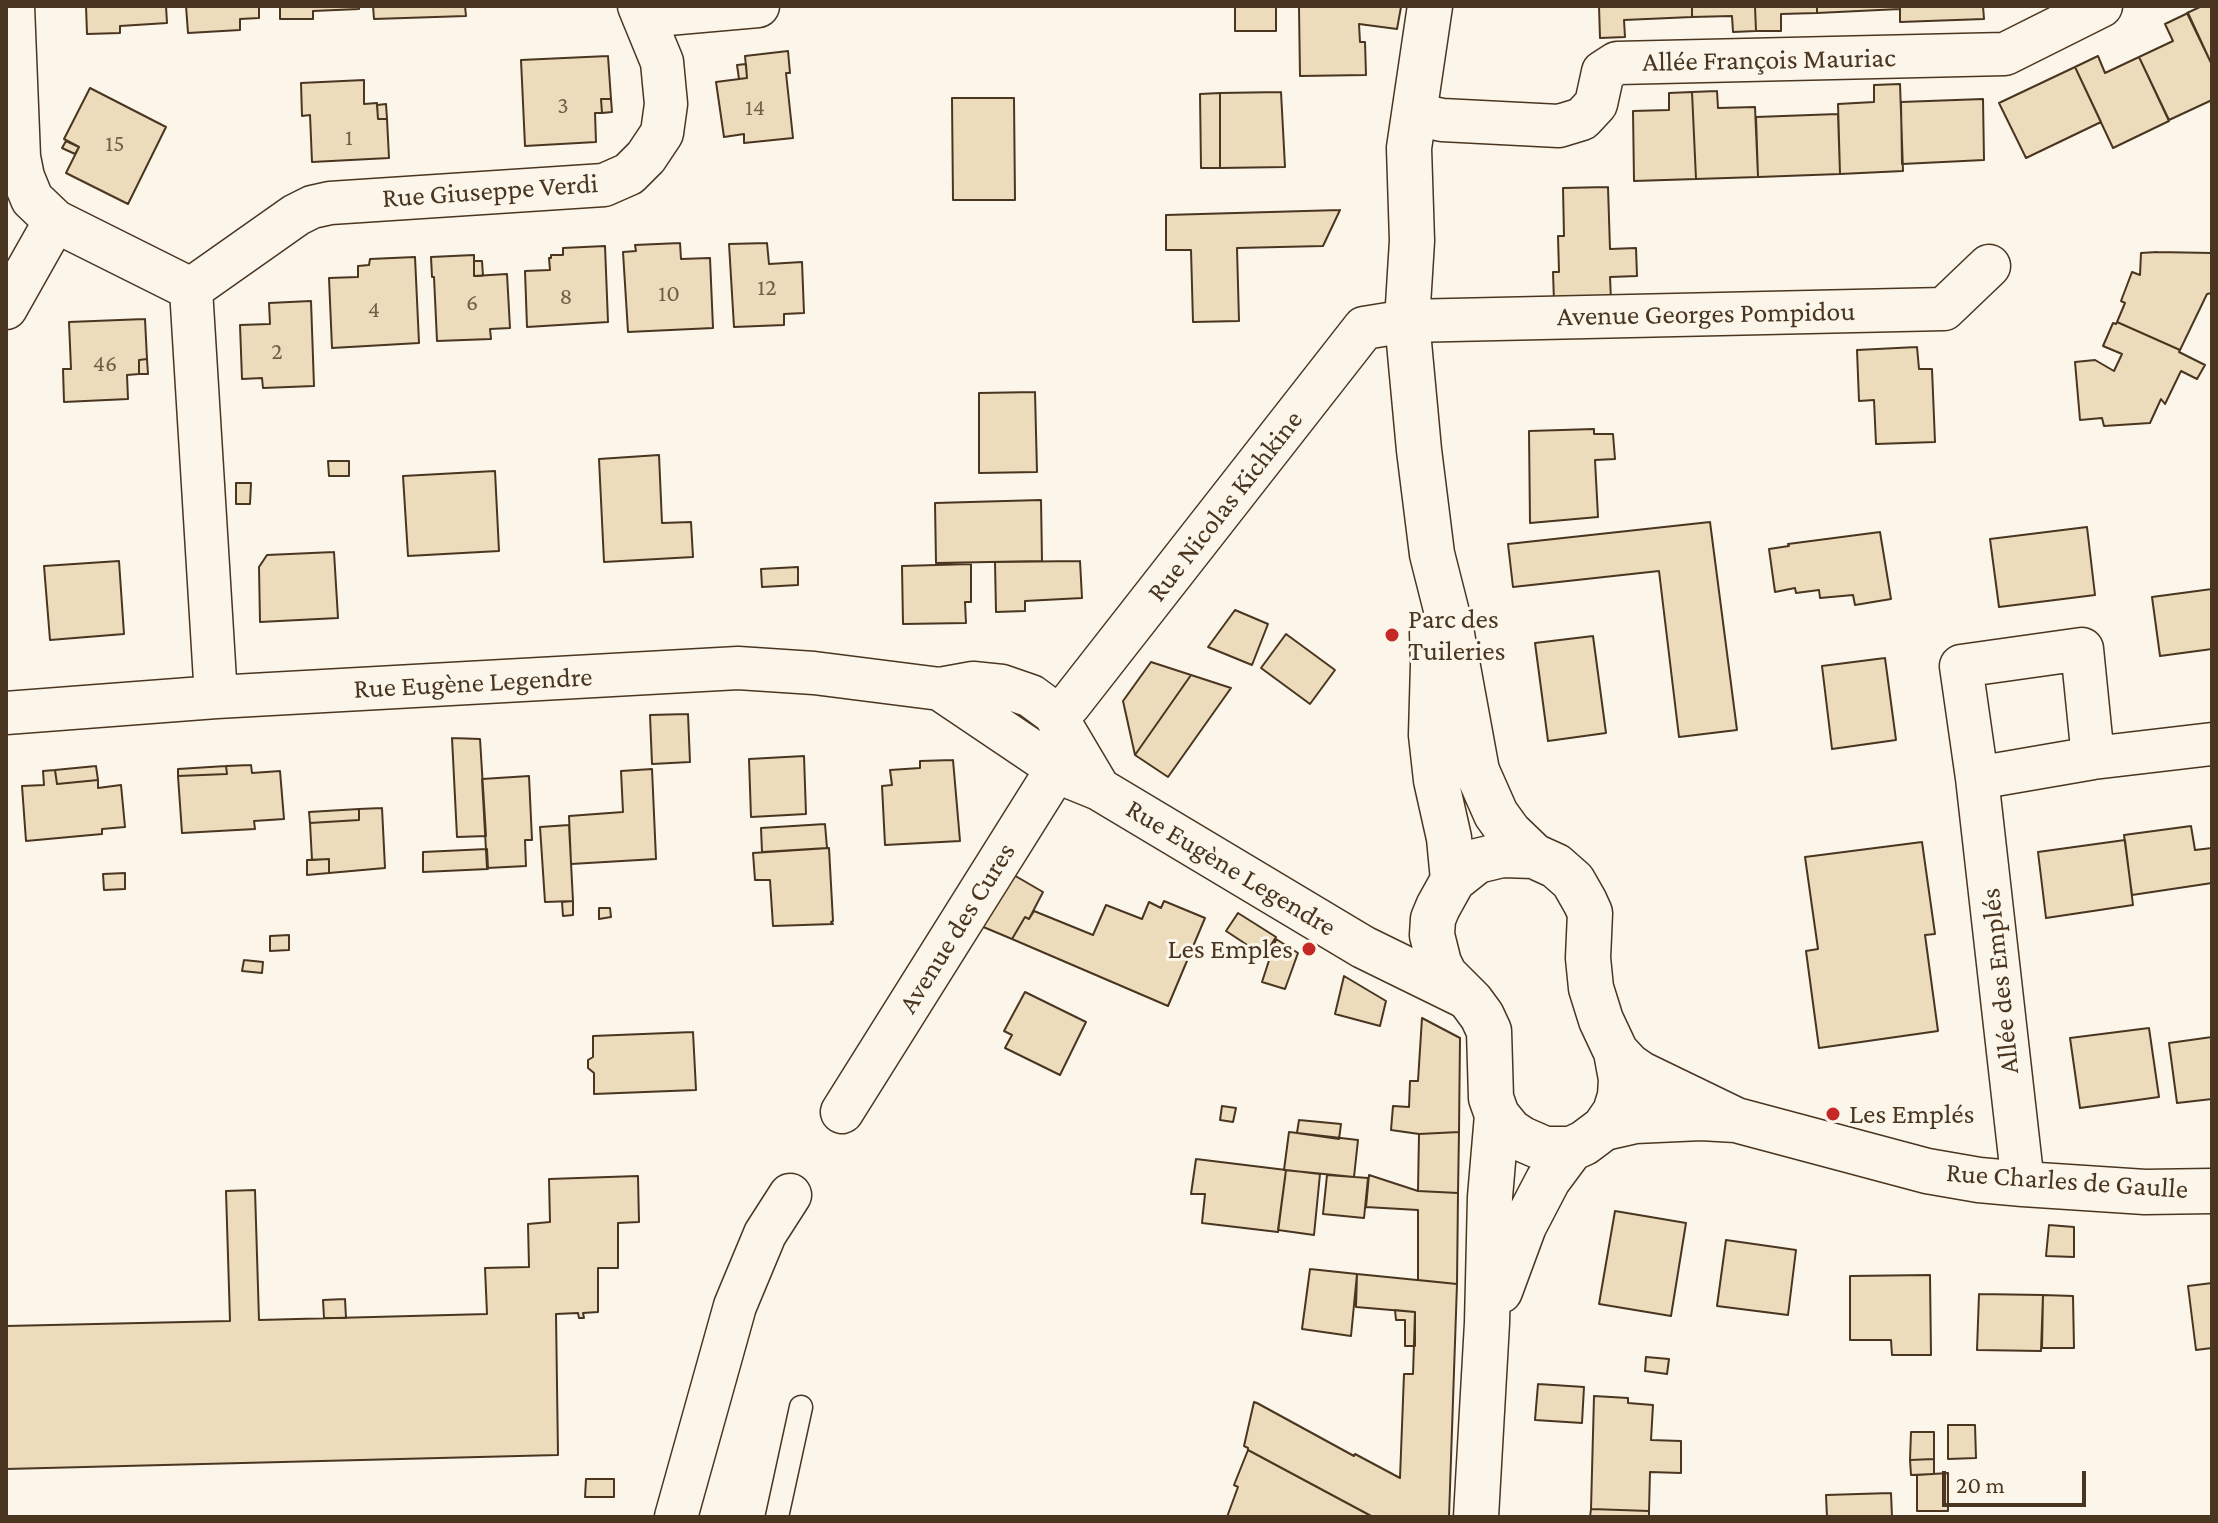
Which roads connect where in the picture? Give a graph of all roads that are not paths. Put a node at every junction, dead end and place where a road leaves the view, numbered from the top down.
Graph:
1 (13, 6) edge
2 (758, 6) edge
3 (1430, 6) edge
4 (1459, 6) edge
5 (2101, 6) edge
6 (642, 11) edge
7 (1428, 117) junction
8 (55, 221) junction
9 (1989, 266) dead end
10 (191, 289) junction
11 (6, 308) edge
12 (1407, 321) junction
13 (1432, 554) junction
14 (940, 689) junction
15 (216, 697) junction
16 (6, 713) edge
17 (1061, 742) junction
18 (2212, 744) edge
19 (2093, 758) junction
20 (1977, 778) junction
21 (1534, 856) junction
22 (1453, 880) junction
23 (1433, 919) junction
24 (1363, 947) junction
25 (1467, 998) junction
26 (1616, 1052) junction
27 (842, 1112) dead end
28 (1497, 1115) junction
29 (1736, 1120) junction
30 (1588, 1138) junction
31 (2023, 1184) junction
32 (2212, 1191) edge
33 (790, 1195) dead end
34 (1487, 1323) junction
35 (801, 1407) dead end
36 (676, 1517) edge
37 (777, 1517) edge
38 (1476, 1517) edge

1 - 8 street
2 - 6 street
3 - 7 main road
4 - 7 main road
5 - 7 street, Allée François Mauriac
6 - 10 street, Rue Giuseppe Verdi
7 - 12 main road
8 - 10 street
8 - 11 street
9 - 12 street, Avenue Georges Pompidou
10 - 15 street
12 - 13 main road
12 - 17 street, Rue Nicolas Kichkine
13 - 21 main road
13 - 22 main road
14 - 15 street, Rue Eugène Legendre
14 - 17 street, Rue Eugène Legendre
14 - 17 street, Rue Eugène Legendre
15 - 16 street, Rue Eugène Legendre
17 - 24 street, Rue Eugène Legendre
17 - 27 street, Avenue des Cures
18 - 19 street
19 - 20 street
19 - 20 street, Allée des Emplés
20 - 31 street, Allée des Emplés
21 - 22 main road
21 - 26 main road
22 - 23 main road
23 - 24 street, Rue Eugène Legendre
23 - 25 main road
24 - 25 street, Rue Eugène Legendre
25 - 28 main road
26 - 29 main road
26 - 30 main road
28 - 30 main road
28 - 34 main road
29 - 30 main road
29 - 31 main road, Rue Charles de Gaulle
30 - 34 main road
31 - 32 main road, Rue Charles de Gaulle
33 - 36 street
34 - 38 main road
35 - 37 lane

